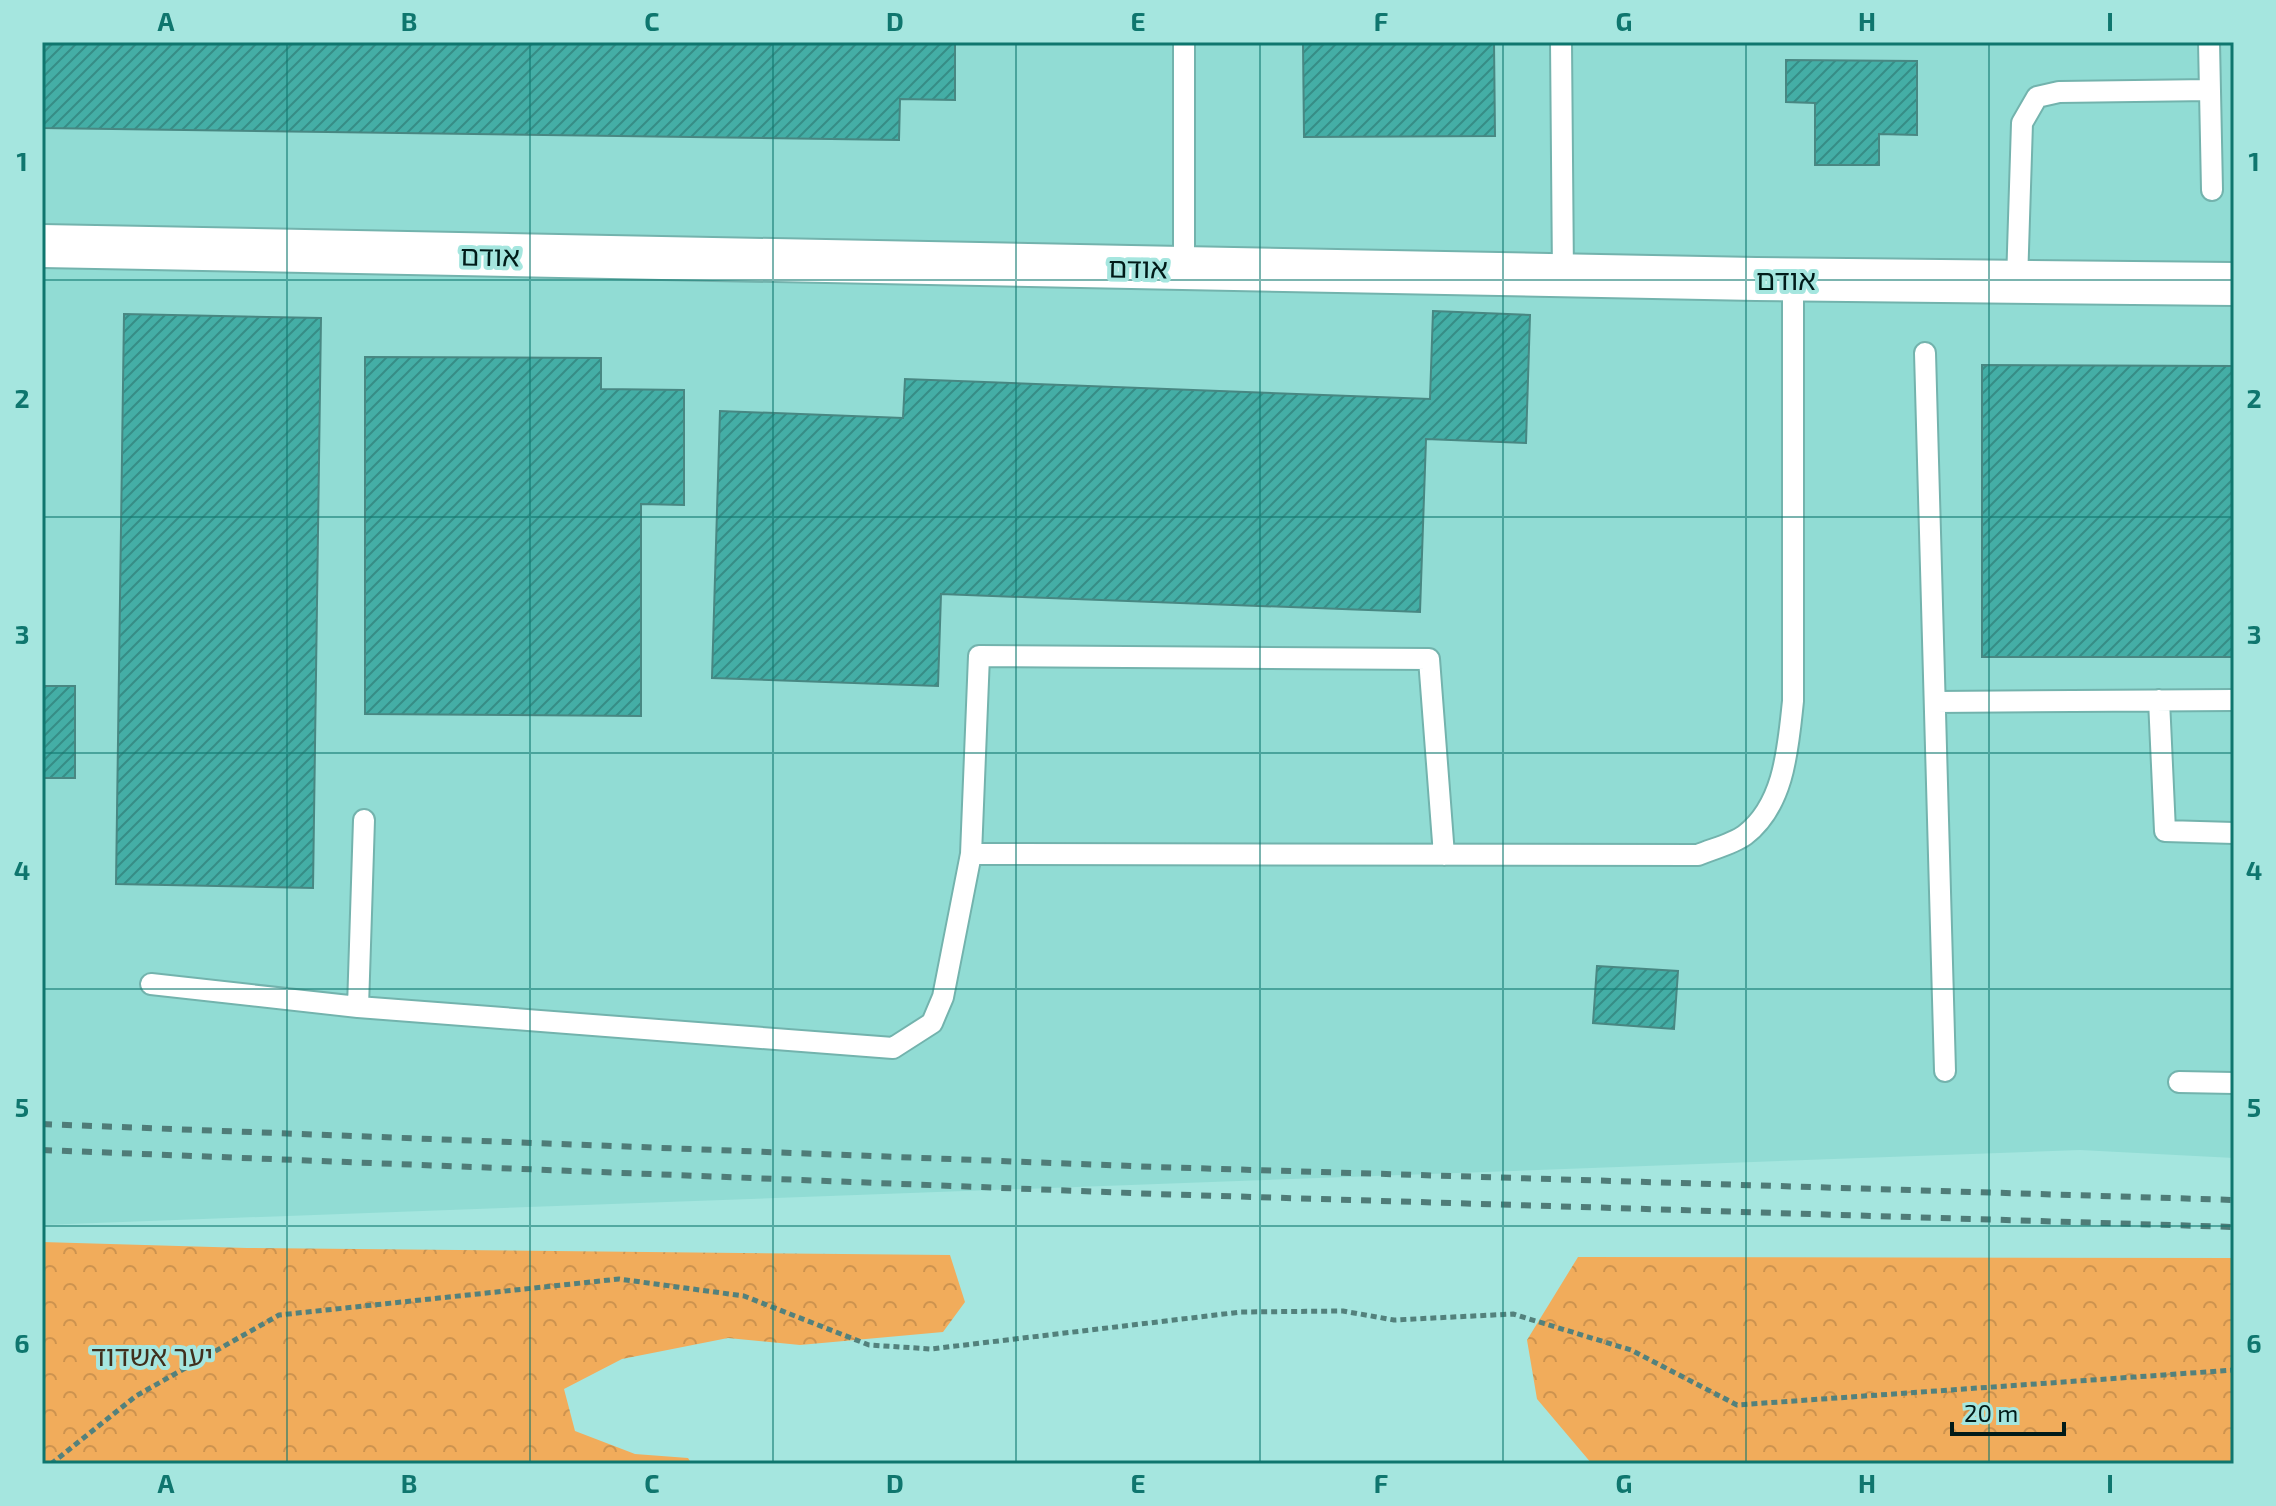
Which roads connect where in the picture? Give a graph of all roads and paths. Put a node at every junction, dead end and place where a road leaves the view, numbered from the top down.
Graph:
1 (1184, 42) edge
2 (1561, 42) edge
3 (2209, 42) edge
4 (2210, 90) junction
5 (2212, 190) dead end
6 (42, 246) edge
7 (1184, 268) junction
8 (1563, 275) junction
9 (1793, 279) junction
10 (2017, 282) junction
11 (2234, 284) edge
12 (1925, 353) dead end
13 (2159, 700) junction
14 (2234, 700) edge
15 (1935, 702) junction
16 (364, 820) dead end
17 (2234, 833) edge
18 (971, 854) junction
19 (1444, 855) junction
20 (151, 984) dead end
21 (358, 1007) junction
22 (1945, 1071) dead end
23 (2179, 1082) dead end
24 (2234, 1083) edge
25 (2234, 1370) edge
26 (51, 1464) edge

1 - 7 lane
2 - 8 lane
3 - 4 lane
4 - 5 lane
4 - 10 lane
6 - 7 street, אודם
7 - 8 street, אודם
8 - 9 street, אודם
9 - 10 street, אודם
9 - 19 lane
10 - 11 street, אודם
12 - 15 lane
13 - 14 lane
13 - 15 lane
13 - 17 lane
15 - 22 lane
16 - 21 lane
18 - 19 lane
18 - 19 lane
18 - 21 lane
20 - 21 lane
23 - 24 lane
25 - 26 path

